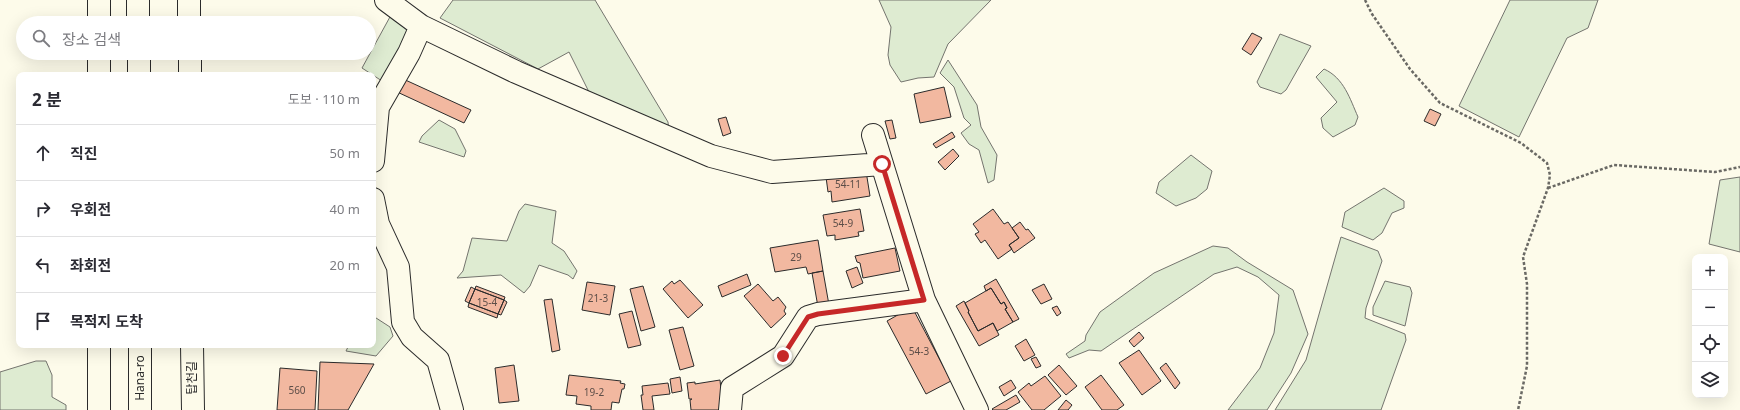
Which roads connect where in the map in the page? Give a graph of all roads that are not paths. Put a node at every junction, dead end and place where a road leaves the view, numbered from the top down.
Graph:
1 (99, 0) edge
2 (138, 0) edge
3 (189, 0) edge
4 (386, 0) edge
5 (99, 16) edge
6 (138, 16) edge
7 (189, 16) edge
8 (421, 26) junction
9 (99, 60) edge
10 (138, 60) edge
11 (190, 60) edge
12 (99, 72) edge
13 (139, 72) edge
14 (190, 72) edge
15 (376, 129) edge
16 (873, 134) dead end
17 (882, 164) junction
18 (376, 214) edge
19 (924, 300) junction
20 (99, 348) edge
21 (140, 348) edge
22 (192, 348) edge
23 (99, 410) edge
24 (140, 410) edge
25 (193, 410) edge
26 (452, 410) edge
27 (730, 410) edge
28 (977, 410) edge

1 - 5 street
2 - 6 street
3 - 7 street
4 - 8 street
8 - 15 street
8 - 17 street
9 - 12 street
10 - 13 street
11 - 14 street
16 - 17 street
17 - 19 street
18 - 26 street
19 - 27 street
19 - 28 street
20 - 23 street
21 - 24 street, Hana-ro
22 - 25 street, 탑천길

